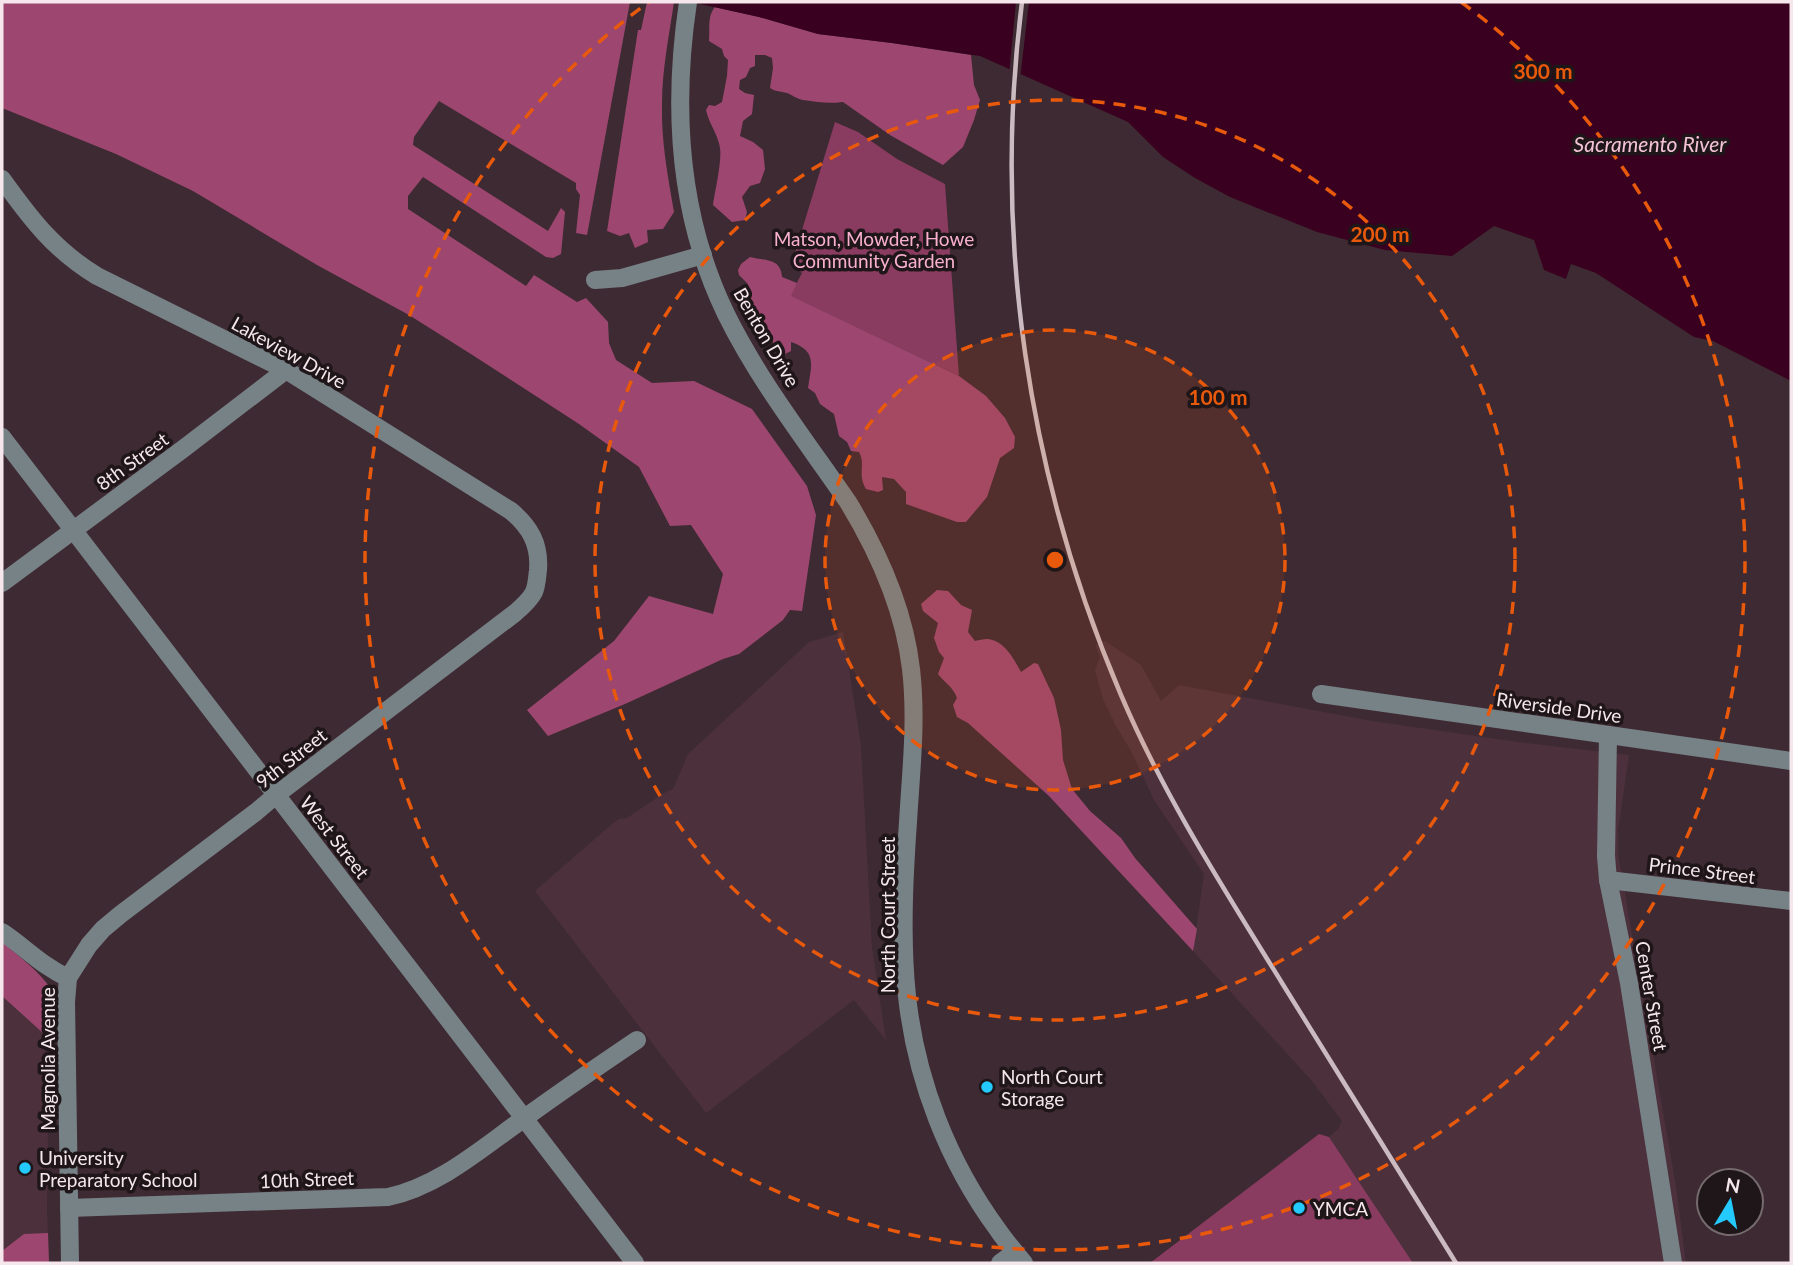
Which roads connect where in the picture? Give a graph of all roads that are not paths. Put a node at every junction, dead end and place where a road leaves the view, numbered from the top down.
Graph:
1 (688, 2) edge
2 (2, 178) edge
3 (703, 255) junction
4 (595, 280) dead end
5 (286, 370) junction
6 (2, 437) edge
7 (73, 530) junction
8 (538, 572) joint
9 (2, 583) edge
10 (890, 583) joint
11 (1321, 694) dead end
12 (1608, 736) junction
13 (1791, 761) edge
14 (276, 795) junction
15 (1608, 880) junction
16 (1791, 901) edge
17 (2, 932) edge
18 (68, 978) junction
19 (637, 1040) dead end
20 (524, 1118) junction
21 (69, 1208) junction
22 (1019, 1257) edge
23 (70, 1263) edge
24 (635, 1263) edge
25 (1000, 1263) edge
26 (1673, 1263) edge

1 - 3 street, Benton Drive
2 - 5 street, Lakeview Drive
3 - 4 street
3 - 10 street, Benton Drive
5 - 7 street, 8th Street
5 - 8 street, Lakeview Drive
6 - 7 street, West Street
7 - 9 street, 8th Street
7 - 14 street, West Street
8 - 14 street, 9th Street
10 - 22 street, North Court Street
11 - 12 street, Riverside Drive
12 - 13 street, Riverside Drive
12 - 15 street, Center Street
14 - 18 street, 9th Street
14 - 20 street, West Street
15 - 16 street, Prince Street
15 - 26 street, Center Street
17 - 18 street, Magnolia Avenue
18 - 21 street, Magnolia Avenue
19 - 20 street, 10th Street
20 - 21 street, 10th Street
20 - 24 street, West Street
21 - 23 street, Magnolia Avenue
22 - 25 street

